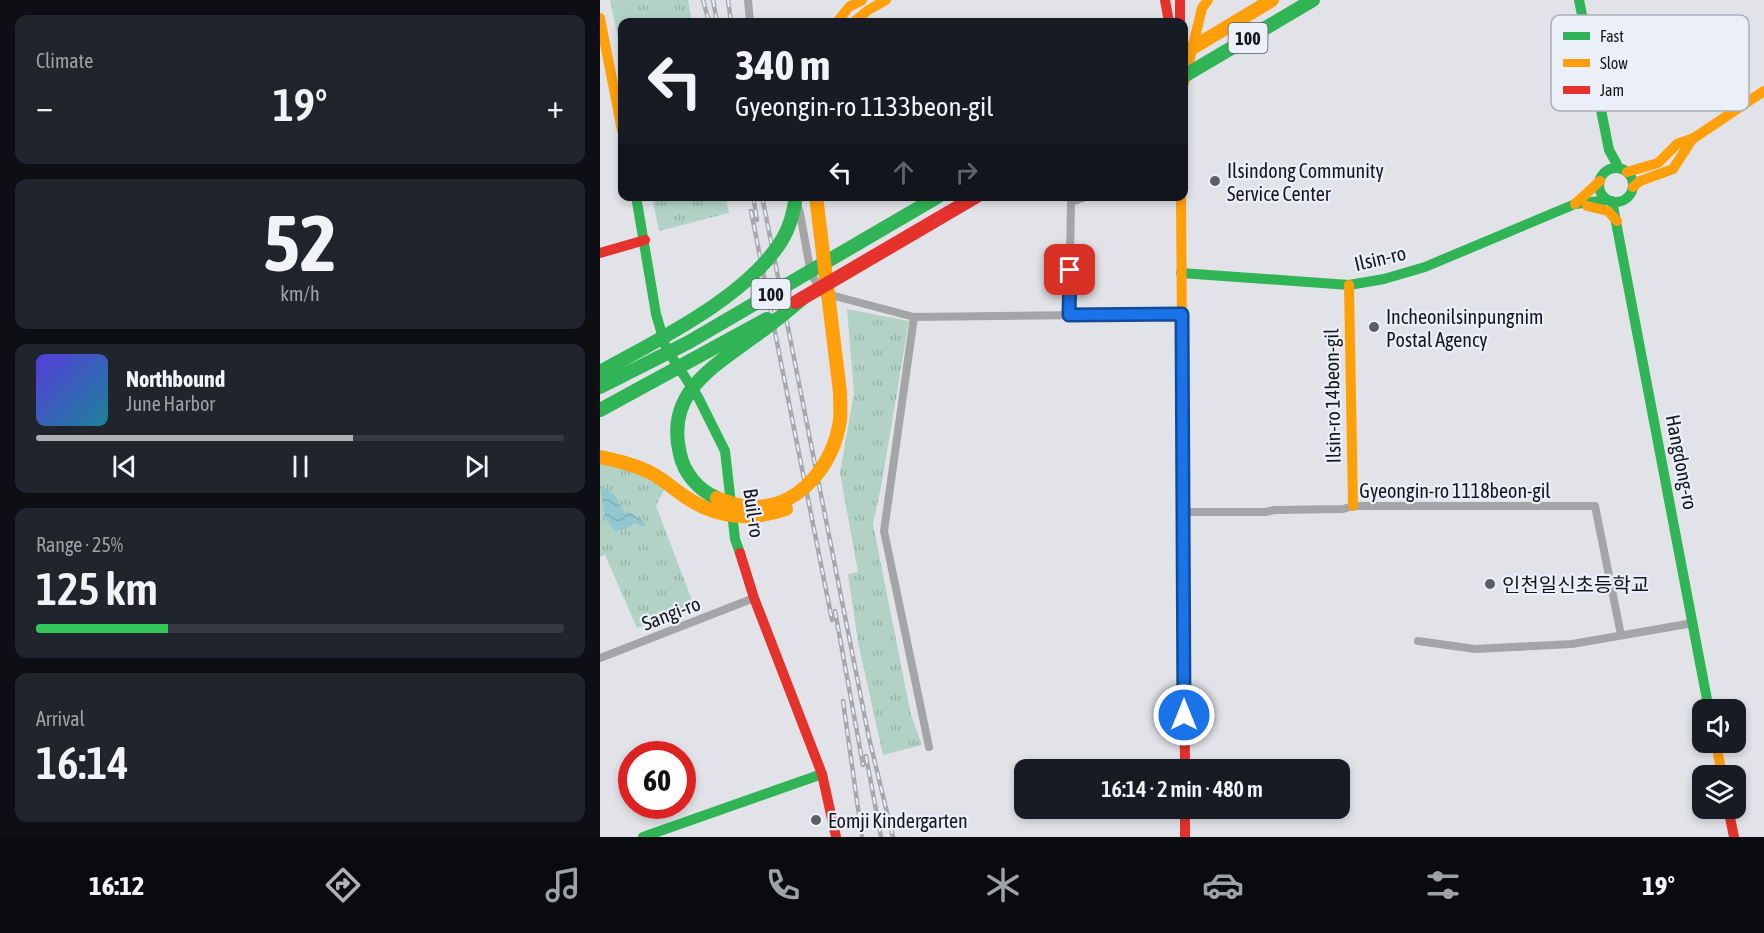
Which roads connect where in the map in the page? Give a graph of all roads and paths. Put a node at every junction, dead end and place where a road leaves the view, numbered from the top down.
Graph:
1 (748, 0) edge
2 (862, 0) edge
3 (886, 0) edge
4 (1165, 0) edge
5 (1180, 0) edge
6 (1208, 0) edge
7 (1272, 0) edge
8 (1313, 0) edge
9 (1579, 0) edge
10 (1582, 15) edge
11 (600, 18) edge
12 (750, 18) edge
13 (840, 18) edge
14 (859, 18) edge
15 (1168, 18) edge
16 (1180, 18) edge
17 (1188, 51) edge
18 (1188, 66) edge
19 (1188, 74) edge
20 (1764, 91) edge
21 (1749, 101) edge
22 (618, 110) edge
23 (1601, 111) edge
24 (1734, 111) edge
25 (1694, 138) junction
26 (1609, 150) junction
27 (1623, 170) junction
28 (1601, 178) junction
29 (1633, 187) junction
30 (1615, 200) junction
31 (637, 201) edge
32 (794, 201) edge
33 (796, 201) edge
34 (817, 201) edge
35 (825, 201) edge
36 (930, 201) edge
37 (968, 201) edge
38 (1074, 201) edge
39 (1181, 201) edge
40 (1575, 204) junction
41 (1617, 222) junction
42 (645, 240) junction
43 (600, 253) edge
44 (1181, 273) junction
45 (1349, 285) junction
46 (803, 298) junction
47 (1182, 314) junction
48 (1069, 315) junction
49 (914, 317) junction
50 (600, 372) edge
51 (600, 387) edge
52 (600, 410) edge
53 (600, 457) edge
54 (1353, 506) junction
55 (1183, 512) junction
56 (754, 598) junction
57 (1692, 623) junction
58 (1622, 635) junction
59 (1418, 641) dead end
60 (600, 658) edge
61 (1707, 699) edge
62 (929, 747) dead end
63 (1185, 759) edge
64 (822, 774) junction
65 (1185, 819) edge
66 (1730, 819) edge
67 (643, 837) edge
68 (836, 837) edge
69 (1185, 837) edge
70 (1734, 837) edge

1 - 12 street
2 - 13 main road
3 - 14 main road
4 - 15 main road
5 - 16 main road
6 - 18 main road
7 - 17 main road, 100, bridge
8 - 19 main road, 100, bridge
9 - 10 main road
11 - 22 main road
20 - 21 main road
23 - 26 main road
24 - 25 main road
25 - 27 main road
25 - 29 main road
26 - 27 main road
26 - 28 main road
27 - 28 main road
27 - 29 main road
28 - 30 main road
28 - 40 main road, Ilsin-ro
29 - 30 main road
30 - 40 main road, Ilsin-ro
30 - 41 main road, Hangdong-ro
31 - 42 main road, Buil-ro
32 - 50 main road, bridge
33 - 49 street
34 - 46 main road, bridge
35 - 53 main road, bridge
36 - 51 main road, 100, bridge
37 - 46 main road, 100, bridge
38 - 48 street
39 - 44 main road
40 - 41 main road
40 - 45 main road, Ilsin-ro
41 - 57 main road, Hangdong-ro
42 - 43 main road
42 - 56 main road, Buil-ro
44 - 45 main road, Ilsin-ro
44 - 47 main road
45 - 54 main road, Ilsin-ro 14beon-gil
46 - 52 main road, 100, bridge
47 - 48 street
47 - 55 main road
48 - 49 street
49 - 62 street
54 - 55 street, Gyeongin-ro 1118beon-gil
54 - 58 street, Gyeongin-ro 1118beon-gil
55 - 63 main road
56 - 60 street, Sangi-ro
56 - 64 main road, Buil-ro
57 - 58 street
57 - 61 main road, Hangdong-ro
58 - 59 street
64 - 67 main road
64 - 68 main road, Buil-ro
65 - 69 main road
66 - 70 main road

